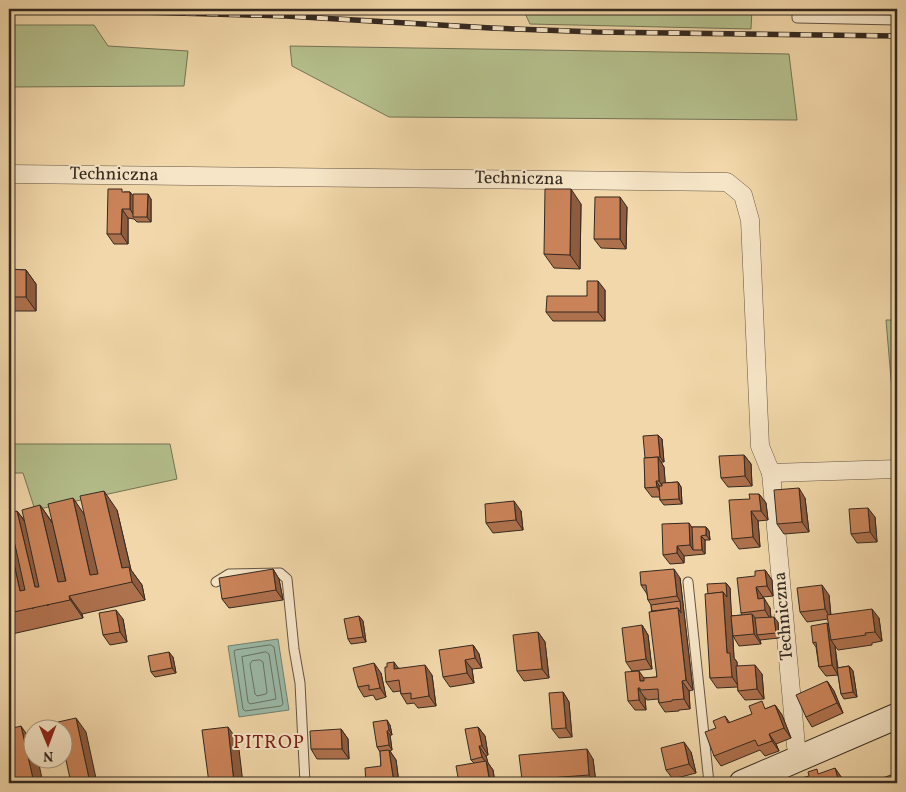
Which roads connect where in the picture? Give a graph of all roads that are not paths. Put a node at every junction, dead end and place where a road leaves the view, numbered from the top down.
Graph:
1 (797, 9) edge
2 (897, 20) edge
3 (9, 174) edge
4 (897, 469) edge
5 (772, 473) junction
6 (216, 582) dead end
7 (688, 582) dead end
8 (897, 716) edge
9 (802, 759) junction
10 (304, 783) edge
11 (709, 783) edge
12 (742, 783) edge

1 - 2 lane
3 - 5 street, Techniczna
4 - 5 street
5 - 9 street, Techniczna
6 - 10 lane
7 - 11 lane
8 - 9 street
9 - 12 street

